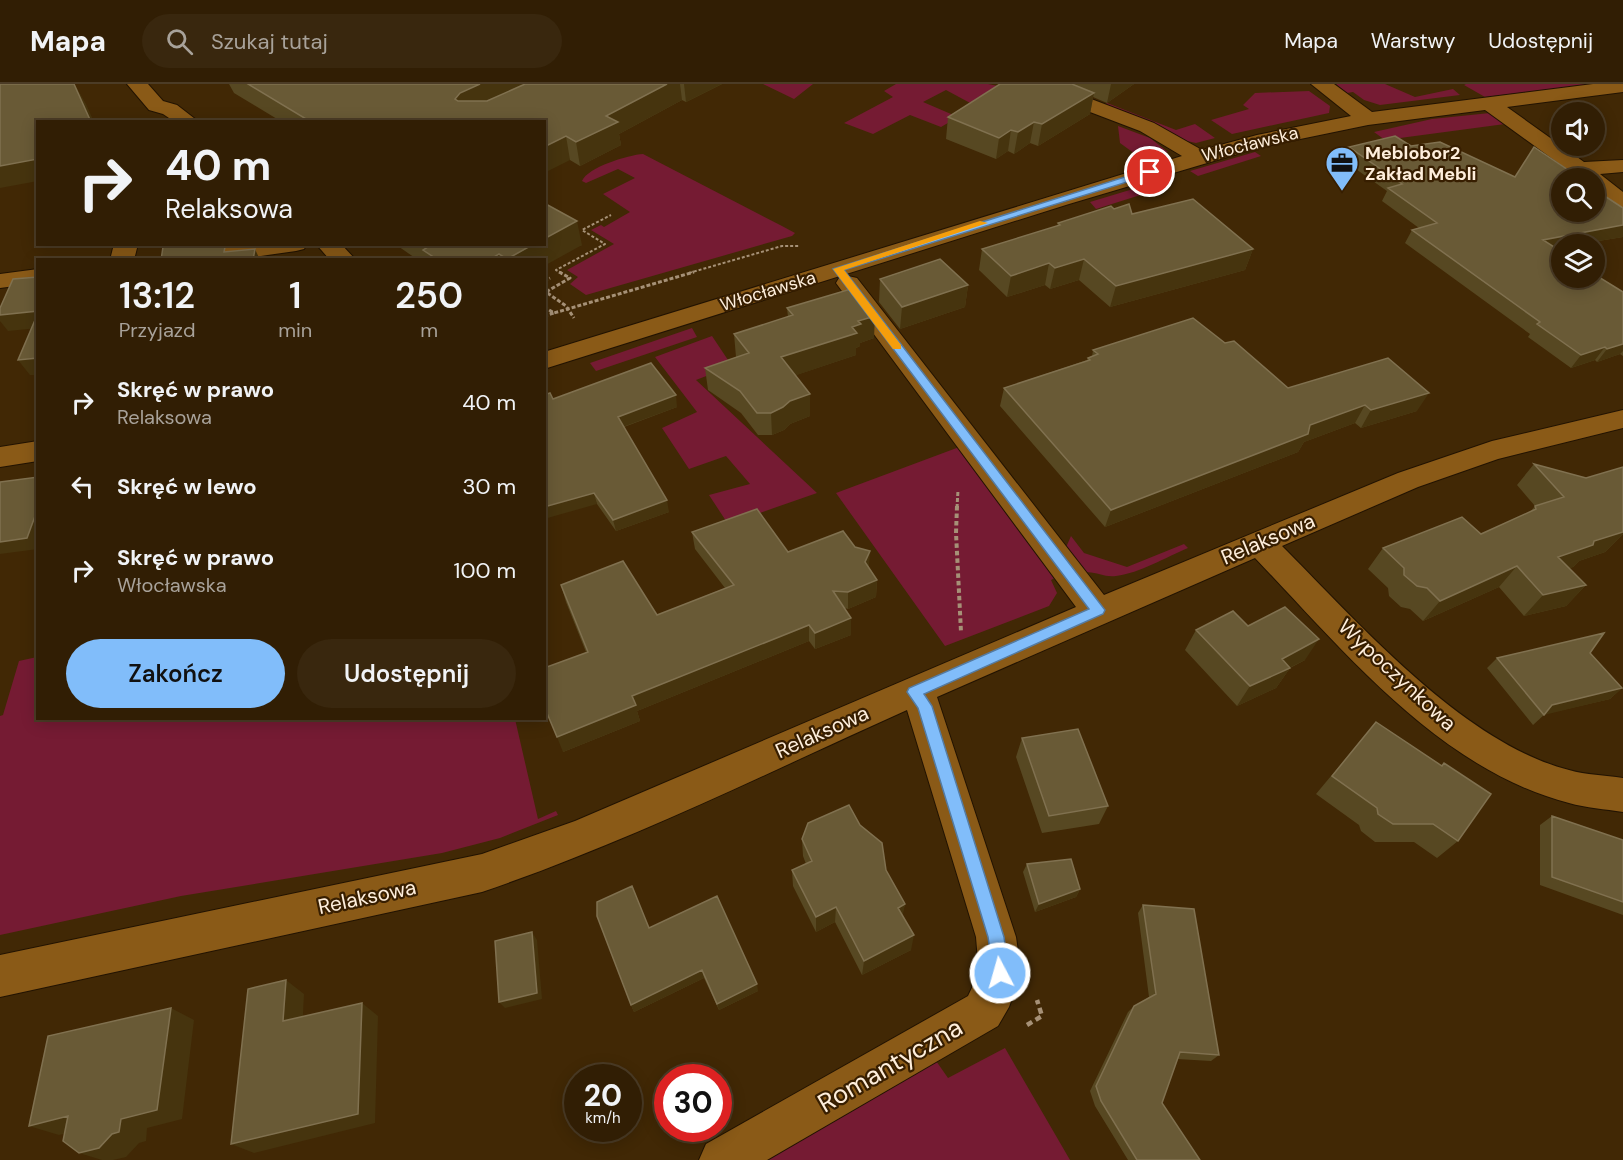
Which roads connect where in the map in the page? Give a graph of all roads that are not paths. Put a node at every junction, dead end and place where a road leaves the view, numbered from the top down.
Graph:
1 (137, 84) edge
2 (1034, 84) edge
3 (1321, 84) edge
4 (1623, 86) edge
5 (1487, 102) junction
6 (154, 114) edge
7 (1368, 119) junction
8 (186, 120) edge
9 (1198, 157) junction
10 (1623, 166) edge
11 (1577, 168) edge
12 (1605, 171) edge
13 (1605, 189) edge
14 (1623, 202) edge
15 (281, 246) edge
16 (329, 246) edge
17 (188, 258) edge
18 (342, 258) edge
19 (838, 269) junction
20 (36, 276) edge
21 (0, 281) edge
22 (546, 360) edge
23 (1623, 419) edge
24 (36, 451) edge
25 (0, 457) edge
26 (1260, 543) junction
27 (1098, 610) junction
28 (914, 692) junction
29 (1623, 795) edge
30 (0, 976) edge
31 (722, 1160) edge

1 - 6 street
2 - 9 street
3 - 7 street
4 - 5 street, Włocławska
5 - 7 street, Włocławska
5 - 11 street
6 - 8 street
7 - 9 street, Włocławska
9 - 19 street, Włocławska
10 - 12 street
13 - 14 street
15 - 17 street
16 - 18 street
19 - 22 street, Włocławska
19 - 27 street
20 - 21 street
23 - 26 street, Relaksowa
24 - 25 street
26 - 27 street, Relaksowa
26 - 29 street, Wypoczynkowa
27 - 28 street, Relaksowa
28 - 30 street, Relaksowa
28 - 31 street, Romantyczna

